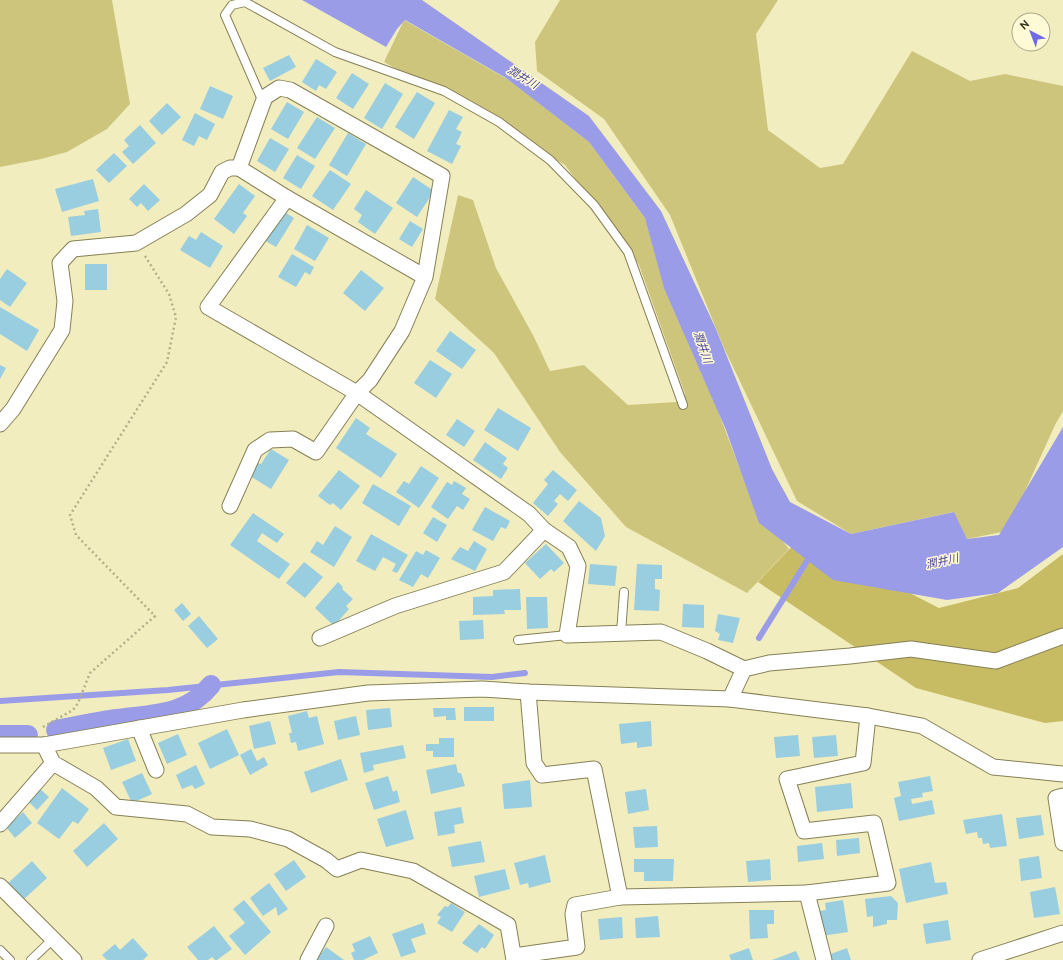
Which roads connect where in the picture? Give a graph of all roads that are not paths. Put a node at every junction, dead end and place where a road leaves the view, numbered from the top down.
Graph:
1 (263, 102) junction
2 (239, 168) junction
3 (287, 198) junction
4 (425, 276) junction
5 (357, 393) junction
6 (683, 405) dead end
7 (0, 424) edge
8 (230, 506) dead end
9 (544, 530) junction
10 (624, 592) dead end
11 (621, 633) junction
12 (567, 635) junction
13 (1063, 636) edge
14 (320, 638) dead end
15 (518, 640) dead end
16 (744, 669) junction
17 (528, 692) junction
18 (730, 699) junction
19 (868, 716) junction
20 (139, 728) junction
21 (0, 745) edge
22 (38, 745) junction
23 (53, 763) junction
24 (156, 770) dead end
25 (1063, 774) edge
26 (1063, 796) edge
27 (0, 824) edge
28 (1063, 843) edge
29 (0, 886) edge
30 (807, 892) junction
31 (620, 897) junction
32 (326, 926) dead end
33 (1063, 933) edge
34 (53, 939) junction
35 (0, 950) edge
36 (514, 958) edge
37 (10, 960) edge
38 (32, 960) edge
39 (74, 960) edge
40 (308, 960) edge
41 (824, 960) edge
42 (980, 960) edge

1 - 2 street
1 - 4 street
1 - 6 lane
2 - 3 street
2 - 7 street
3 - 4 street
3 - 5 street
4 - 5 street
5 - 8 street
5 - 9 street
9 - 12 street
9 - 14 street
10 - 11 lane
11 - 12 street
11 - 16 street
12 - 15 lane
13 - 16 street
16 - 18 street
17 - 18 street
17 - 20 street
17 - 31 street
18 - 19 street
19 - 25 street
19 - 30 street
20 - 22 street
20 - 24 street
21 - 22 street
22 - 23 street
23 - 27 street
23 - 36 street
26 - 28 street
29 - 34 street
30 - 31 street
30 - 41 street
31 - 36 street
32 - 40 street
33 - 42 street
34 - 38 lane
34 - 39 street
35 - 37 lane

